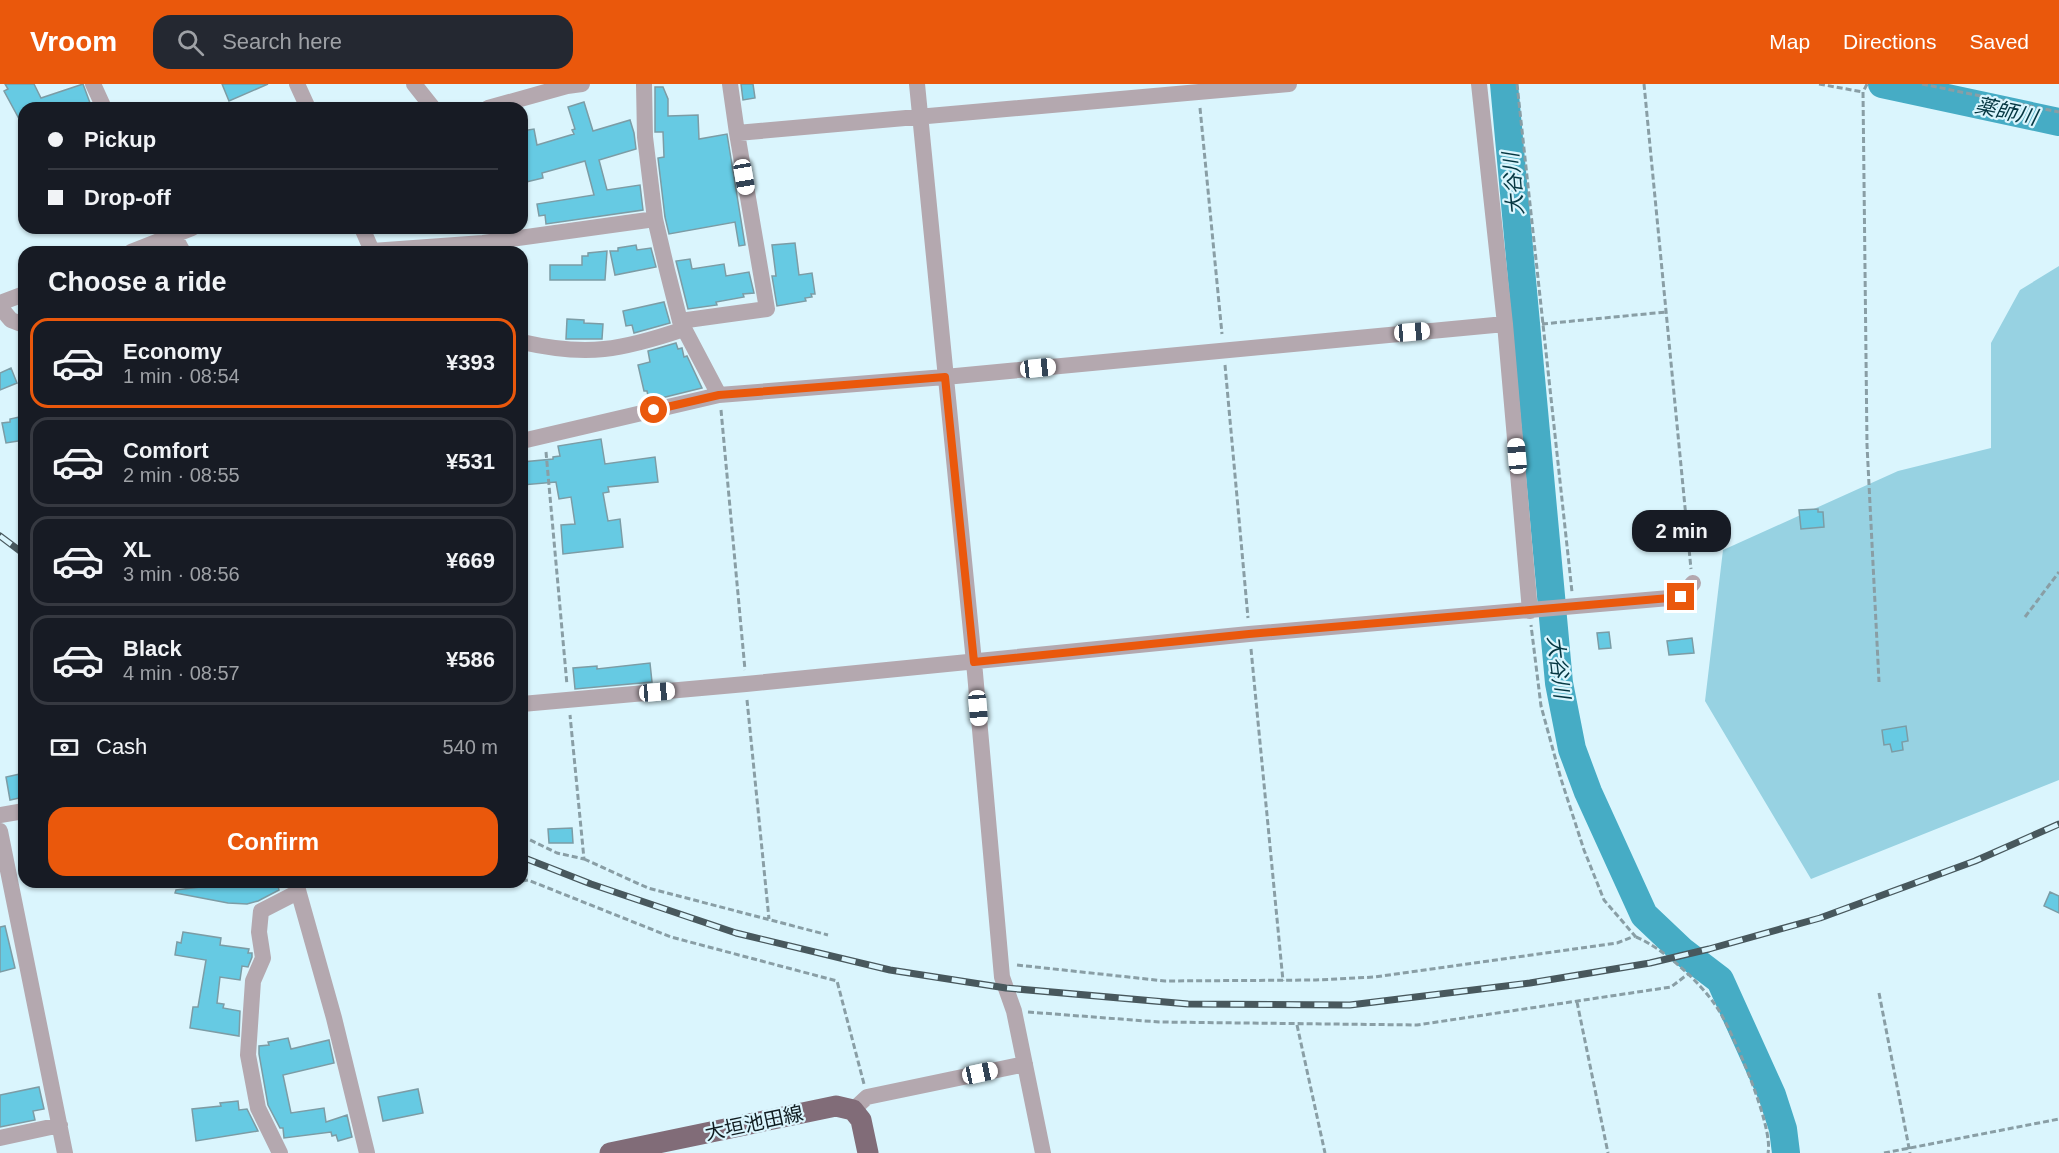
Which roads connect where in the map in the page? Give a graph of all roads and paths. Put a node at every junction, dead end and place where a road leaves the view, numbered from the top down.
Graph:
1 (93, 84) edge
2 (297, 84) edge
3 (414, 84) edge
4 (582, 84) edge
5 (644, 84) edge
6 (730, 84) edge
7 (917, 84) edge
8 (1289, 84) edge
9 (1479, 84) edge
10 (1517, 84) edge
11 (1644, 84) edge
12 (1819, 84) edge
13 (1867, 84) edge
14 (1922, 84) edge
15 (1198, 92) junction
16 (1863, 93) junction
17 (101, 102) edge
18 (305, 102) edge
19 (428, 102) edge
20 (510, 102) edge
21 (2059, 112) edge
22 (920, 118) junction
23 (737, 134) junction
24 (655, 219) junction
25 (168, 234) edge
26 (482, 241) edge
27 (143, 246) edge
28 (427, 246) edge
29 (18, 297) edge
30 (0, 305) edge
31 (1667, 312) junction
32 (18, 323) edge
33 (1506, 324) junction
34 (1542, 324) junction
35 (682, 325) junction
36 (528, 343) edge
37 (1224, 350) junction
38 (945, 377) junction
39 (719, 395) junction
40 (545, 435) junction
41 (528, 439) edge
42 (2059, 572) edge
43 (1693, 584) joint
44 (1569, 606) junction
45 (1533, 610) junction
46 (2025, 617) dead end
47 (1249, 634) junction
48 (974, 662) junction
49 (1879, 682) dead end
50 (746, 684) junction
51 (569, 700) junction
52 (528, 703) edge
53 (18, 812) edge
54 (0, 815) edge
55 (0, 831) edge
56 (528, 839) edge
57 (584, 859) junction
58 (528, 880) edge
59 (296, 888) edge
60 (297, 888) edge
61 (769, 919) junction
62 (828, 935) dead end
63 (1635, 936) junction
64 (1001, 962) junction
65 (1688, 975) junction
66 (1283, 981) junction
67 (1879, 993) dead end
68 (1577, 1002) junction
69 (1014, 1011) junction
70 (1297, 1025) junction
71 (1025, 1064) junction
72 (860, 1104) junction
73 (2059, 1119) edge
74 (60, 1125) junction
75 (0, 1138) edge
76 (1909, 1148) junction
77 (617, 1152) edge
78 (65, 1153) edge
79 (280, 1153) edge
80 (367, 1153) edge
81 (868, 1153) edge
82 (1043, 1153) edge
83 (1325, 1153) edge
84 (1608, 1153) edge
85 (1768, 1153) edge
86 (1884, 1153) edge
87 (1910, 1153) edge

1 - 17 street
2 - 18 street
3 - 19 street
4 - 20 street
5 - 24 street
6 - 23 street
7 - 22 street
8 - 15 street
9 - 33 street
10 - 34 path
11 - 31 path
12 - 16 path
13 - 16 path
14 - 21 path
15 - 22 street
15 - 37 path
16 - 49 path
22 - 23 street
22 - 38 street
23 - 35 street
24 - 26 street
24 - 35 street
25 - 27 street
26 - 28 street
29 - 30 street
30 - 32 street
31 - 34 path
31 - 43 path
33 - 37 street
33 - 45 street
34 - 44 path
35 - 36 street
35 - 39 street
37 - 38 street
37 - 47 path
38 - 39 street
38 - 48 street
39 - 40 street
39 - 50 path
40 - 41 street
40 - 51 path
42 - 46 path
43 - 44 street
44 - 45 street
45 - 47 street
45 - 63 path
47 - 48 street
47 - 66 path
48 - 50 street
48 - 64 street
50 - 51 street
50 - 61 path
51 - 52 street
51 - 57 path
53 - 54 street
55 - 74 street
56 - 57 path
57 - 61 path
58 - 72 path
59 - 79 street
60 - 80 street
61 - 62 path
63 - 65 path
63 - 66 path
64 - 66 path
64 - 69 street
65 - 68 path
65 - 85 path
67 - 76 path
68 - 70 path
68 - 84 path
69 - 70 path
69 - 71 street
70 - 83 path
71 - 72 street
71 - 82 street
72 - 77 main road, 大垣池田線
72 - 81 main road
73 - 76 path
74 - 75 street
74 - 78 street
76 - 86 path
76 - 87 path

